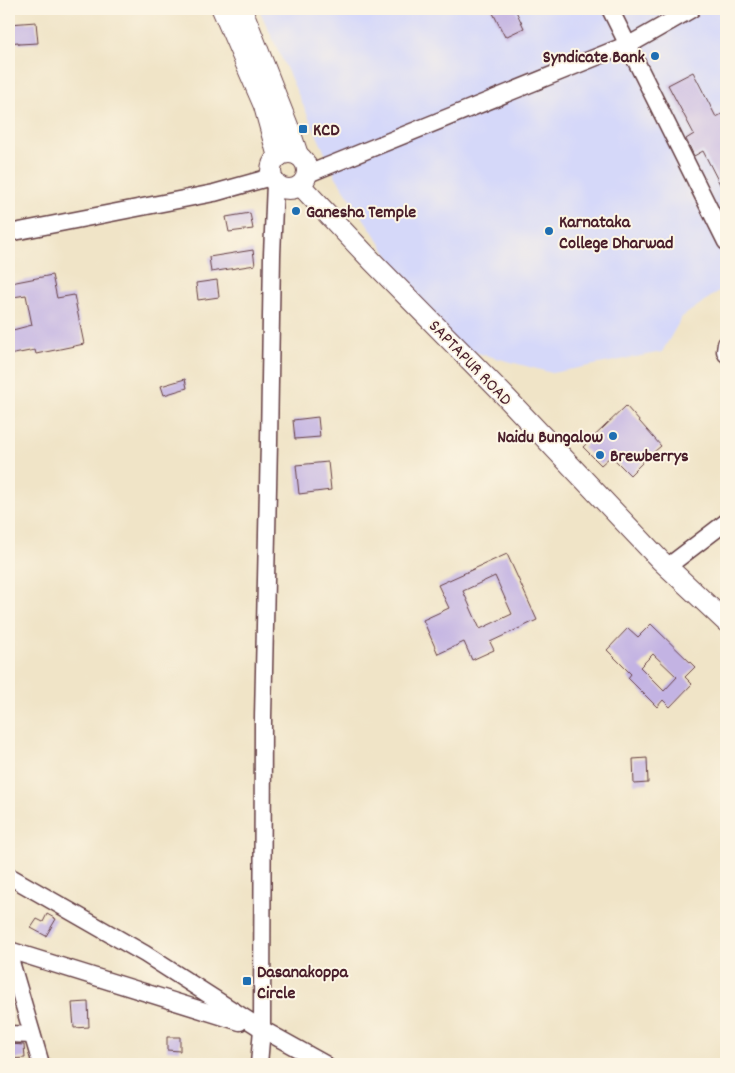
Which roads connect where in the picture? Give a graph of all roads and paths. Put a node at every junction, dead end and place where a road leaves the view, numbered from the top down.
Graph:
1 (222, 9) edge
2 (242, 9) edge
3 (610, 9) edge
4 (692, 9) edge
5 (627, 44) junction
6 (298, 155) junction
7 (278, 157) junction
8 (273, 180) junction
9 (304, 180) junction
10 (9, 233) edge
11 (726, 242) edge
12 (726, 344) edge
13 (726, 354) edge
14 (726, 522) edge
15 (668, 567) junction
16 (726, 622) edge
17 (9, 876) edge
18 (9, 950) edge
19 (9, 955) edge
20 (262, 1028) junction
21 (9, 1034) edge
22 (32, 1034) junction
23 (41, 1064) edge
24 (260, 1064) edge
25 (326, 1064) edge

1 - 7 main road
2 - 6 main road
3 - 5 street
4 - 5 street
5 - 9 street
5 - 11 street
6 - 7 main road
6 - 9 main road
7 - 8 main road
8 - 9 main road
8 - 10 street
8 - 20 street
9 - 15 main road, SAPTAPUR ROAD
12 - 13 street
14 - 15 street
15 - 16 main road, SAPTAPUR ROAD
17 - 20 street
18 - 20 street
19 - 22 street
20 - 24 street
20 - 25 street
21 - 22 street
22 - 23 street

